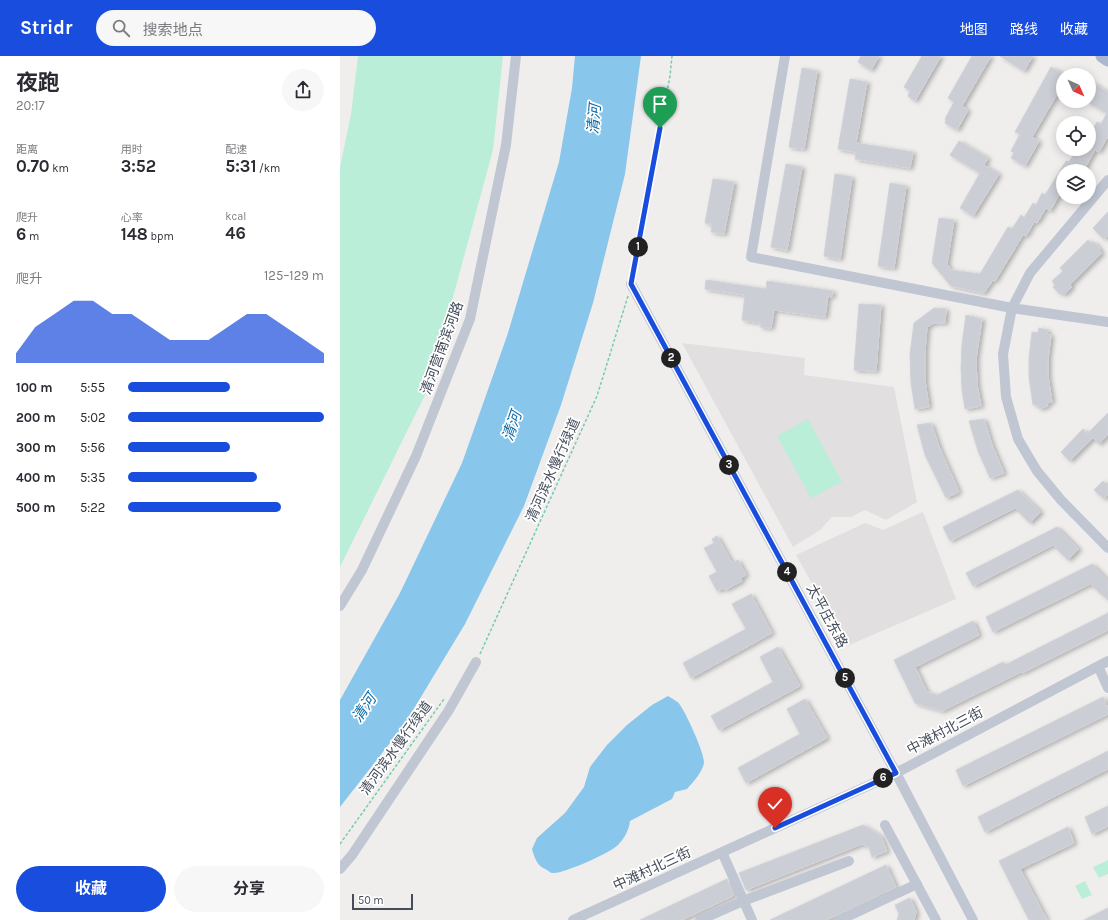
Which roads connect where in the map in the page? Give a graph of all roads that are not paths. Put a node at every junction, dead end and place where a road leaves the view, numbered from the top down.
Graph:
1 (516, 56) edge
2 (785, 56) edge
3 (1102, 56) edge
4 (1108, 60) edge
5 (1108, 180) edge
6 (631, 284) road end
7 (1012, 308) junction
8 (1108, 322) edge
9 (1108, 548) edge
10 (340, 606) edge
11 (1108, 661) edge
12 (476, 662) road end
13 (1098, 666) junction
14 (1108, 688) edge
15 (896, 773) junction
16 (885, 825) dead end
17 (722, 852) junction
18 (849, 861) dead end
19 (340, 869) edge
20 (917, 884) junction
21 (743, 901) junction
22 (573, 920) edge
23 (700, 920) edge
24 (752, 920) edge
25 (840, 920) edge
26 (936, 920) edge
27 (973, 920) edge

1 - 10 street, 清河营南滨河路
2 - 7 street
3 - 4 main road
5 - 7 street
6 - 15 street, 太平庄东路
7 - 8 street
7 - 9 street
11 - 13 street, 中滩村北三街
12 - 19 street
13 - 14 street
13 - 15 street, 中滩村北三街
15 - 17 street, 中滩村北三街
15 - 27 street, 太平庄东路
16 - 20 street
17 - 21 street
17 - 22 street, 中滩村北三街
18 - 21 street
20 - 25 street
20 - 26 street
21 - 23 street
21 - 24 street

